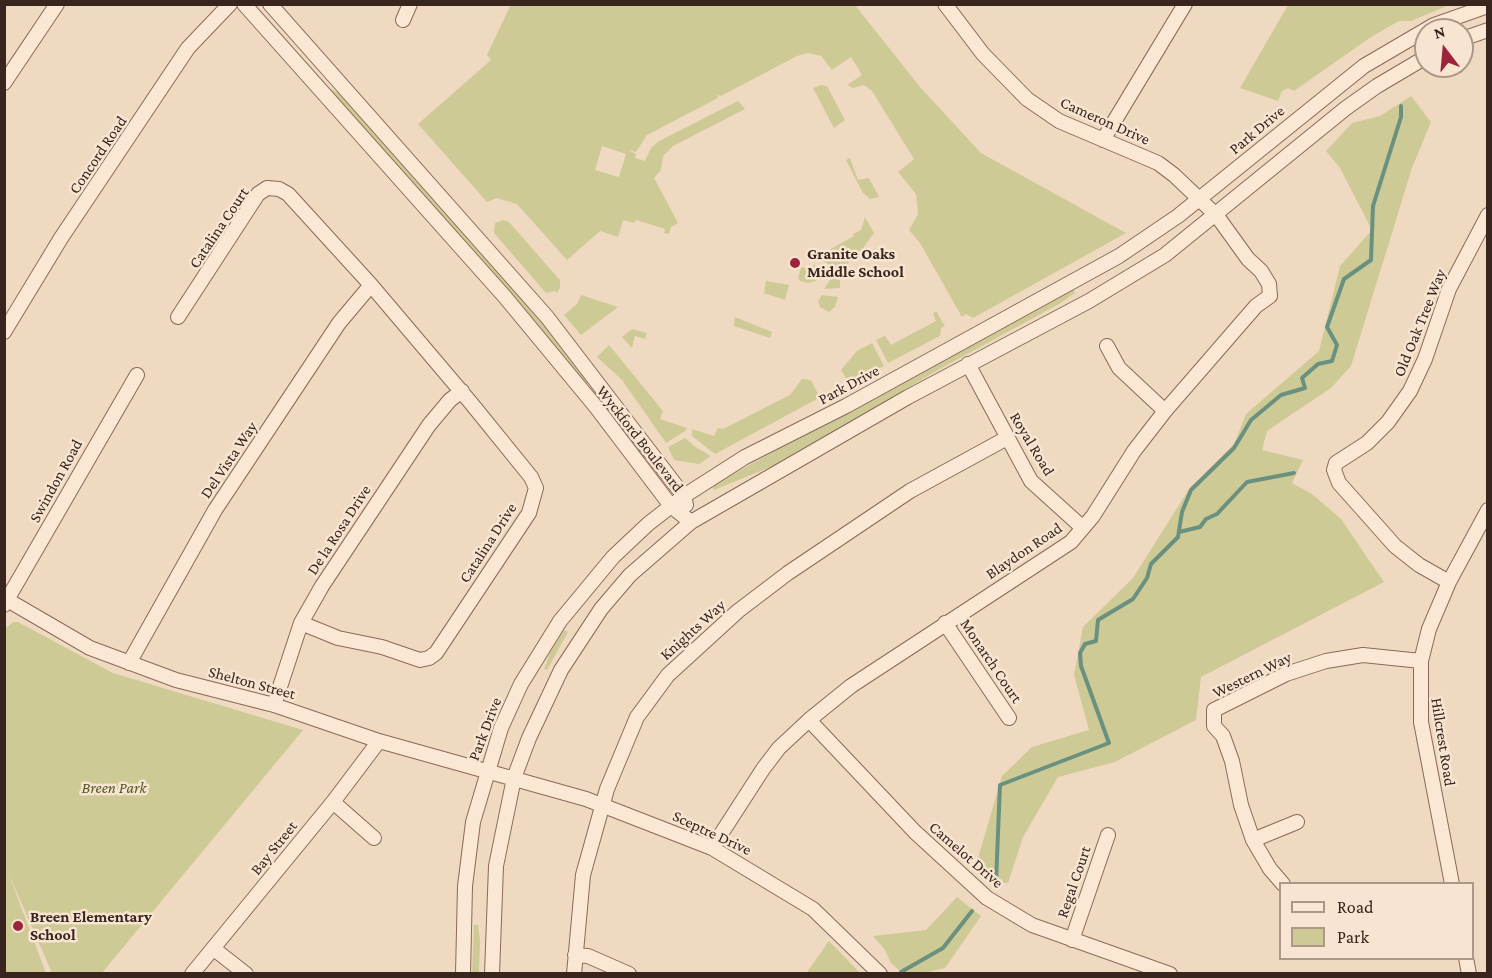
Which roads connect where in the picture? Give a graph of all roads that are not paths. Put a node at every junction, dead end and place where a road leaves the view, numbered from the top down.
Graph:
1 (57, 4) edge
2 (230, 4) edge
3 (244, 4) edge
4 (270, 4) edge
5 (410, 4) edge
6 (945, 4) edge
7 (1185, 4) edge
8 (1488, 6) edge
9 (403, 20) dead end
10 (1414, 64) edge
11 (4, 83) edge
12 (1103, 140) junction
13 (1208, 207) junction
14 (1488, 215) edge
15 (371, 285) junction
16 (178, 317) dead end
17 (4, 332) edge
18 (1107, 346) dead end
19 (968, 364) junction
20 (137, 375) dead end
21 (462, 392) junction
22 (1165, 411) junction
23 (1007, 438) junction
24 (684, 496) junction
25 (671, 506) junction
26 (1488, 510) edge
27 (691, 522) junction
28 (1083, 528) junction
29 (1449, 582) junction
30 (6, 601) edge
31 (301, 623) junction
32 (945, 623) junction
33 (1421, 661) junction
34 (129, 663) junction
35 (274, 705) junction
36 (1009, 718) dead end
37 (808, 720) junction
38 (379, 741) junction
39 (488, 770) junction
40 (508, 776) junction
41 (333, 802) junction
42 (604, 807) junction
43 (1297, 822) dead end
44 (1108, 835) dead end
45 (374, 838) dead end
46 (1253, 840) junction
47 (712, 848) junction
48 (1281, 882) edge
49 (1452, 882) edge
50 (1072, 940) junction
51 (214, 949) junction
52 (575, 955) junction
53 (192, 974) edge
54 (246, 974) edge
55 (464, 974) edge
56 (492, 974) edge
57 (574, 974) edge
58 (629, 974) edge
59 (880, 974) edge
60 (1170, 974) edge

1 - 11 street
2 - 17 street, Concord Road
3 - 25 street, Wyckford Boulevard
4 - 24 street, Wyckford Boulevard
5 - 9 street
6 - 12 street, Cameron Drive
7 - 12 street
8 - 13 street, Park Drive
10 - 13 street, Park Drive
12 - 13 street, Cameron Drive
13 - 19 street, Park Drive
13 - 22 street, Blaydon Road
13 - 24 street, Park Drive
14 - 29 street, Old Oak Tree Way
15 - 16 street, Catalina Court
15 - 21 street, Catalina Drive
15 - 34 street, Del Vista Way
18 - 22 street
19 - 23 street, Royal Road
19 - 27 street, Park Drive
20 - 30 street, Swindon Road
21 - 31 street, De la Rosa Drive
21 - 31 street, Catalina Drive
22 - 28 street, Blaydon Road
23 - 28 street, Royal Road
23 - 42 street, Knights Way
24 - 25 street, Park Drive
24 - 27 street, Wyckford Boulevard
25 - 27 street, Wyckford Boulevard
25 - 39 street, Park Drive
26 - 29 street, Hillcrest Road
27 - 40 street, Park Drive
28 - 32 street, Blaydon Road
29 - 33 street, Hillcrest Road
30 - 34 street, Shelton Street
31 - 35 street, De la Rosa Drive
32 - 36 street, Monarch Court
32 - 37 street, Blaydon Road
33 - 46 street, Western Way
33 - 49 street, Hillcrest Road
34 - 35 street, Shelton Street
35 - 38 street, Shelton Street
37 - 47 street, Blaydon Road
37 - 50 street, Camelot Drive
38 - 39 street, Shelton Street
38 - 41 street, Bay Street
39 - 40 street, Shelton Street
39 - 55 street, Park Drive
40 - 42 street, Sceptre Drive
40 - 56 street, Park Drive
41 - 45 street
41 - 51 street, Bay Street
42 - 47 street, Sceptre Drive
42 - 52 street, Knights Way
43 - 46 street
44 - 50 street, Regal Court
46 - 48 street, Western Way
47 - 59 street, Sceptre Drive
50 - 60 street, Camelot Drive
51 - 53 street, Bay Street
51 - 54 street
52 - 57 street, Knights Way
52 - 58 street

